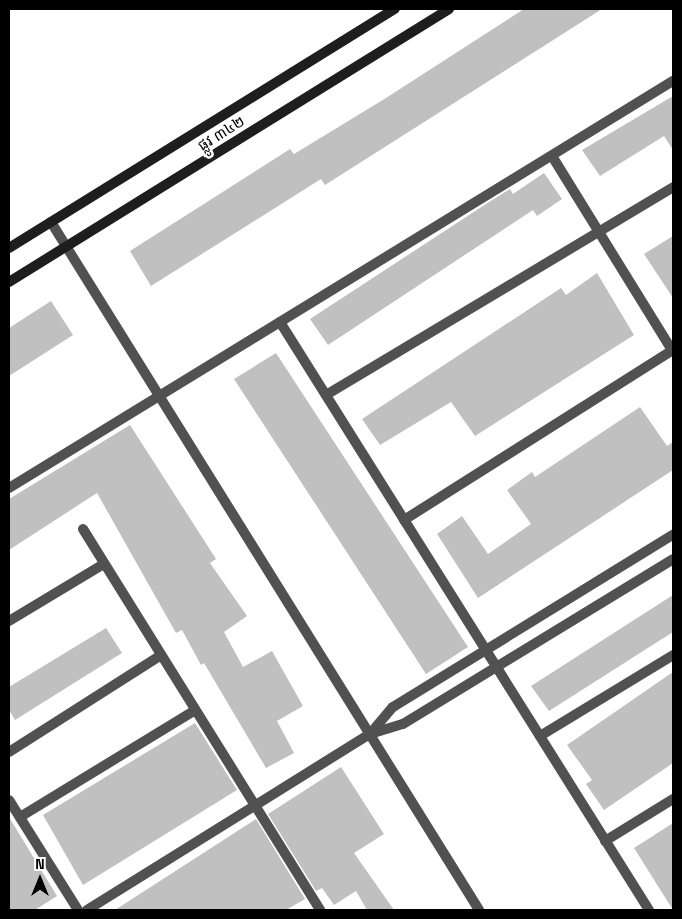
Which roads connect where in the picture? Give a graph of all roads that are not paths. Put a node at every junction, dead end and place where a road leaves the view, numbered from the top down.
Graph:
1 (395, 9) edge
2 (449, 9) edge
3 (673, 81) edge
4 (552, 156) junction
5 (673, 186) edge
6 (51, 222) junction
7 (599, 232) junction
8 (67, 246) junction
9 (9, 248) edge
10 (9, 282) edge
11 (280, 322) junction
12 (673, 351) edge
13 (160, 396) junction
14 (326, 396) junction
15 (9, 488) edge
16 (404, 520) junction
17 (83, 529) dead end
18 (673, 535) edge
19 (673, 559) edge
20 (104, 564) junction
21 (9, 621) edge
22 (486, 650) junction
23 (161, 655) junction
24 (673, 655) edge
25 (497, 667) junction
26 (195, 710) junction
27 (370, 734) junction
28 (540, 736) junction
29 (9, 752) edge
30 (673, 799) edge
31 (9, 800) edge
32 (255, 806) junction
33 (20, 817) junction
34 (605, 840) junction
35 (78, 910) edge
36 (87, 910) edge
37 (320, 910) edge
38 (479, 910) edge
39 (649, 910) edge

1 - 6 main road, ផ្លូវ ៣៤២
2 - 8 main road, ផ្លូវ ៣៤២
3 - 4 street
4 - 7 street
4 - 11 street
5 - 7 street
6 - 8 street
6 - 9 main road, ផ្លូវ ៣៤២
7 - 12 street
7 - 14 street
8 - 10 main road, ផ្លូវ ៣៤២
8 - 13 street
11 - 13 street
11 - 14 street
12 - 16 street
13 - 15 street
13 - 27 street
14 - 16 street
16 - 22 street
17 - 20 street
18 - 22 street
19 - 25 street
20 - 21 street
20 - 23 street
22 - 25 street
22 - 27 street
23 - 26 street
23 - 29 street
24 - 28 street
25 - 27 street
25 - 28 street
26 - 32 street
26 - 33 street
27 - 32 street
27 - 38 street
28 - 34 street
30 - 34 street
31 - 33 street
32 - 36 street
32 - 37 street
33 - 35 street
34 - 39 street

